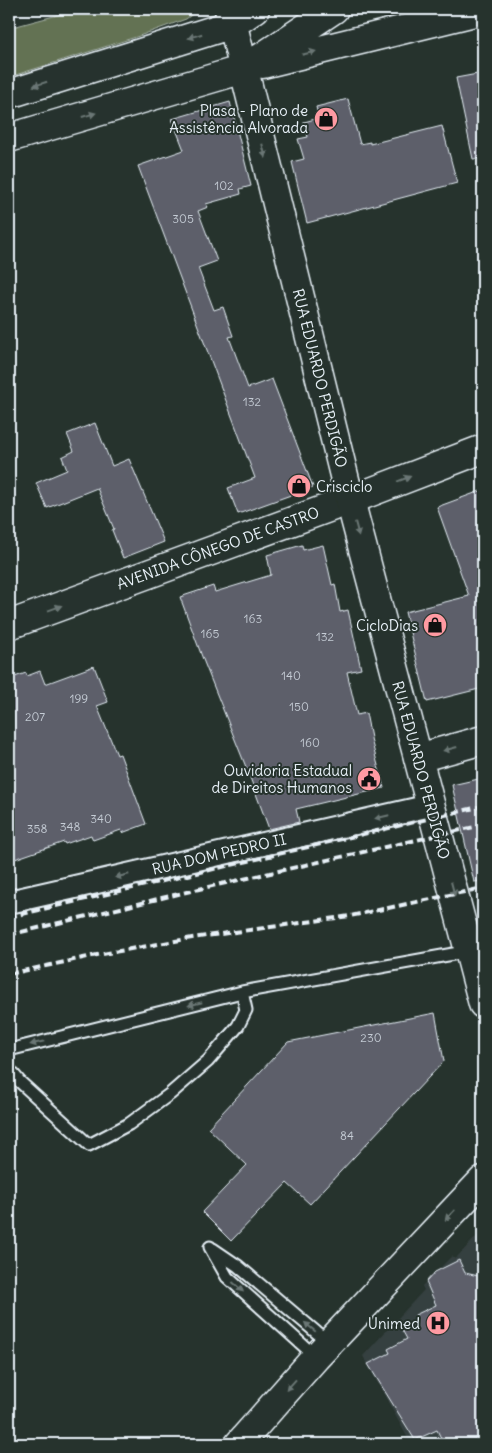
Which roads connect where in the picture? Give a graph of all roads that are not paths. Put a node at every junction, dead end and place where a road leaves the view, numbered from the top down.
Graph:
1 (255, 9) edge
2 (334, 9) edge
3 (483, 10) edge
4 (231, 16) edge
5 (244, 69) junction
6 (9, 94) edge
7 (9, 138) edge
8 (483, 449) edge
9 (350, 500) junction
10 (9, 624) edge
11 (483, 740) edge
12 (418, 758) junction
13 (430, 806) junction
14 (9, 902) edge
15 (470, 951) junction
16 (242, 992) junction
17 (483, 1004) edge
18 (9, 1050) edge
19 (9, 1069) edge
20 (483, 1180) edge
21 (323, 1350) junction
22 (239, 1444) edge

1 - 4 main road
2 - 5 main road
5 -> 3 main road
4 - 5 main road, RUA EDUARDO PERDIGÃO
4 -> 6 main road
7 -> 5 main road
5 -> 9 main road, RUA EDUARDO PERDIGÃO
9 -> 8 main road, AVENIDA CÔNEGO DE CASTRO
10 -> 9 main road, AVENIDA CÔNEGO DE CASTRO
9 -> 12 main road, RUA EDUARDO PERDIGÃO
11 -> 12 main road
12 - 13 main road, RUA EDUARDO PERDIGÃO
13 -> 14 street, RUA DOM PEDRO II
13 -> 15 main road, RUA EDUARDO PERDIGÃO
15 - 16 lane
15 - 17 main road, RUA EDUARDO PERDIGÃO
16 -> 18 lane
16 - 19 lane
20 -> 21 main road
21 -> 21 lane
21 -> 22 main road

